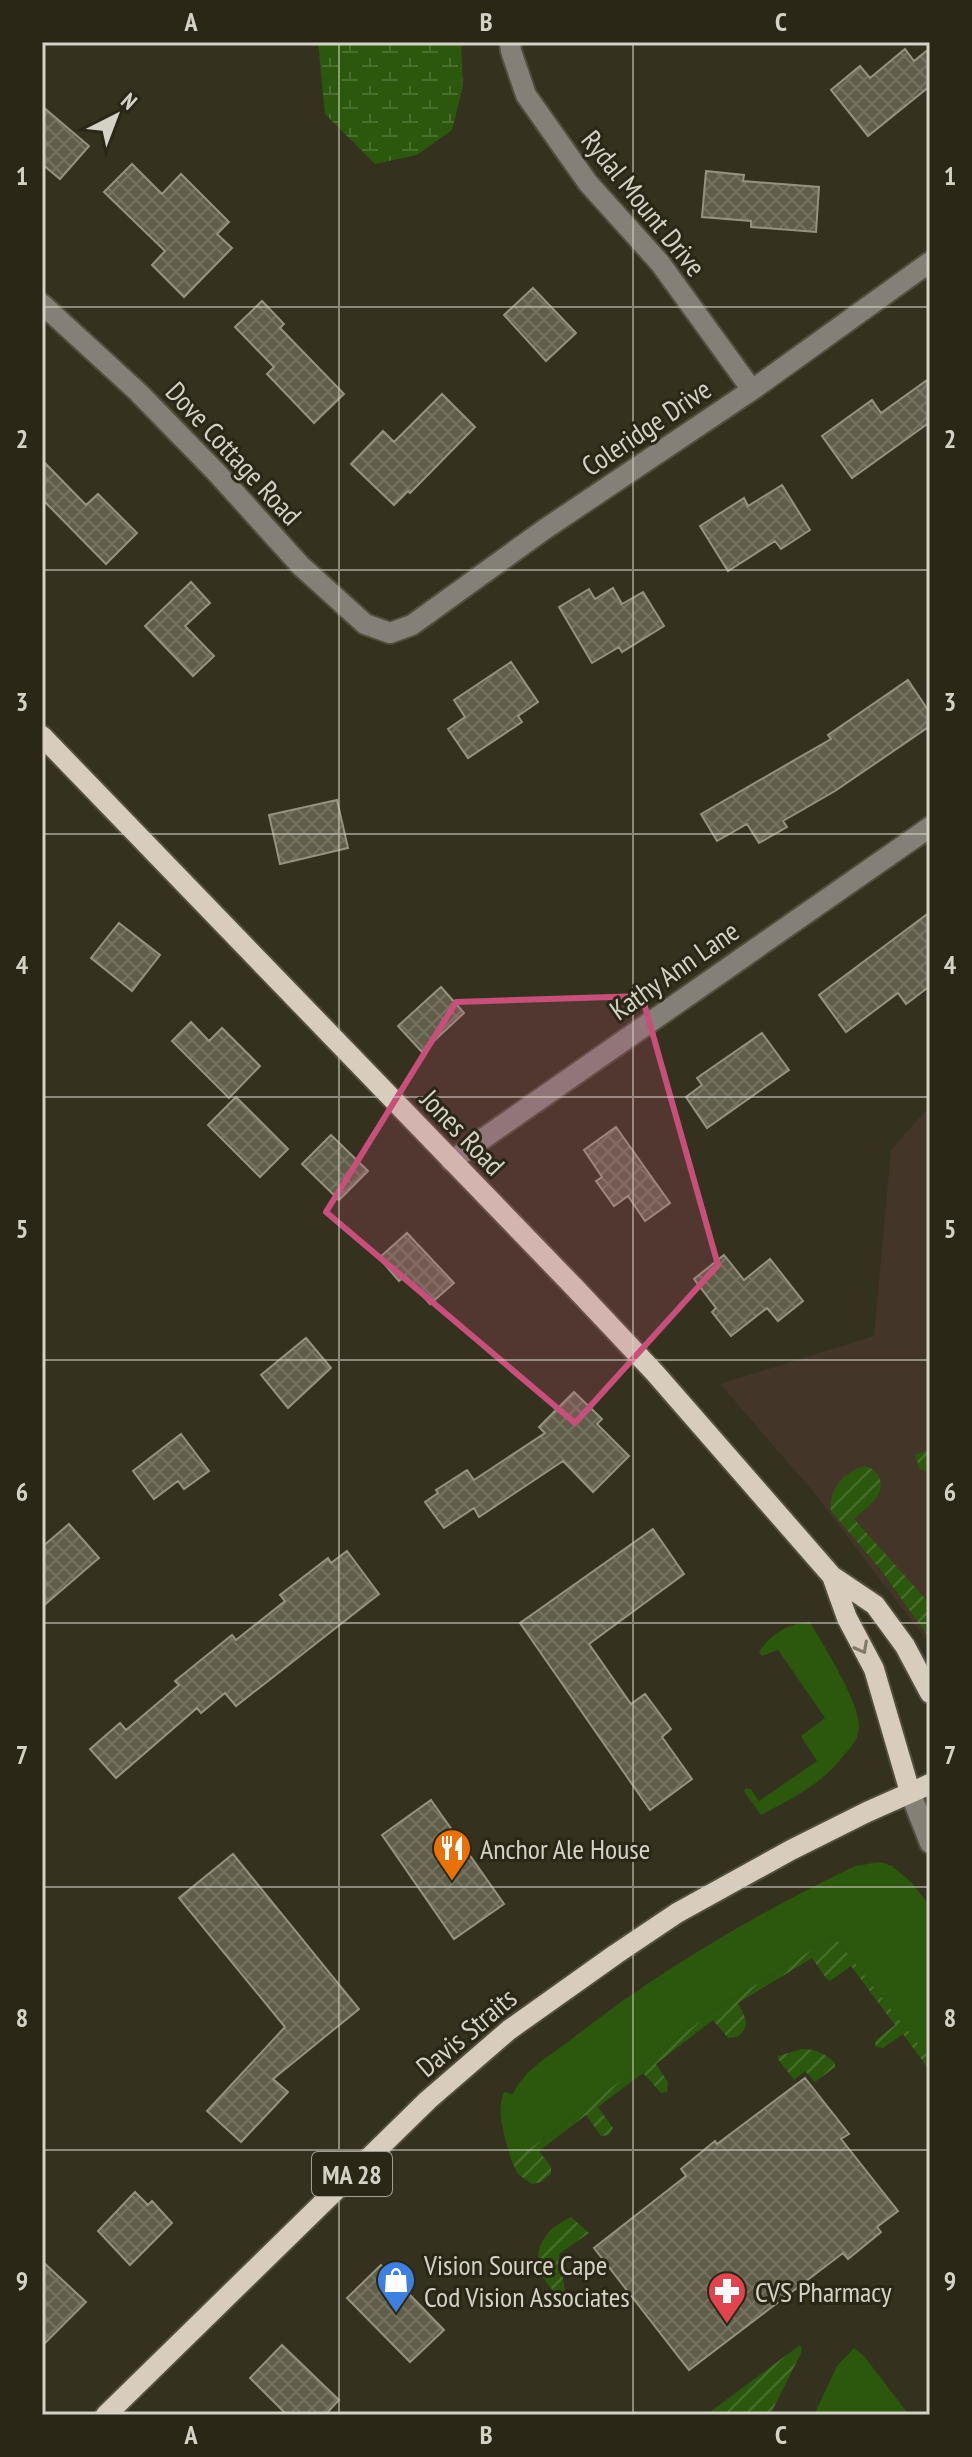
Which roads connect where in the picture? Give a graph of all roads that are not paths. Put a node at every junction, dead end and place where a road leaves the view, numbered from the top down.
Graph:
1 (510, 42) edge
2 (930, 262) edge
3 (42, 304) edge
4 (752, 390) junction
5 (390, 633) joint
6 (42, 736) edge
7 (930, 827) edge
8 (451, 1161) junction
9 (832, 1576) junction
10 (930, 1693) edge
11 (930, 1784) edge
12 (910, 1792) junction
13 (930, 1843) edge
14 (106, 2415) edge

1 - 4 street, Rydal Mount Drive
2 - 4 street, Coleridge Drive
3 - 5 street, Dove Cottage Road
4 - 5 street, Coleridge Drive
6 - 8 main road, Jones Road
7 - 8 street, Kathy Ann Lane
8 - 9 main road, Jones Road
9 - 10 main road, Jones Road
9 -> 12 main road, Jones Road
11 - 12 main road, Davis Straits / MA 28
12 - 13 street
12 - 14 main road, Davis Straits / MA 28

